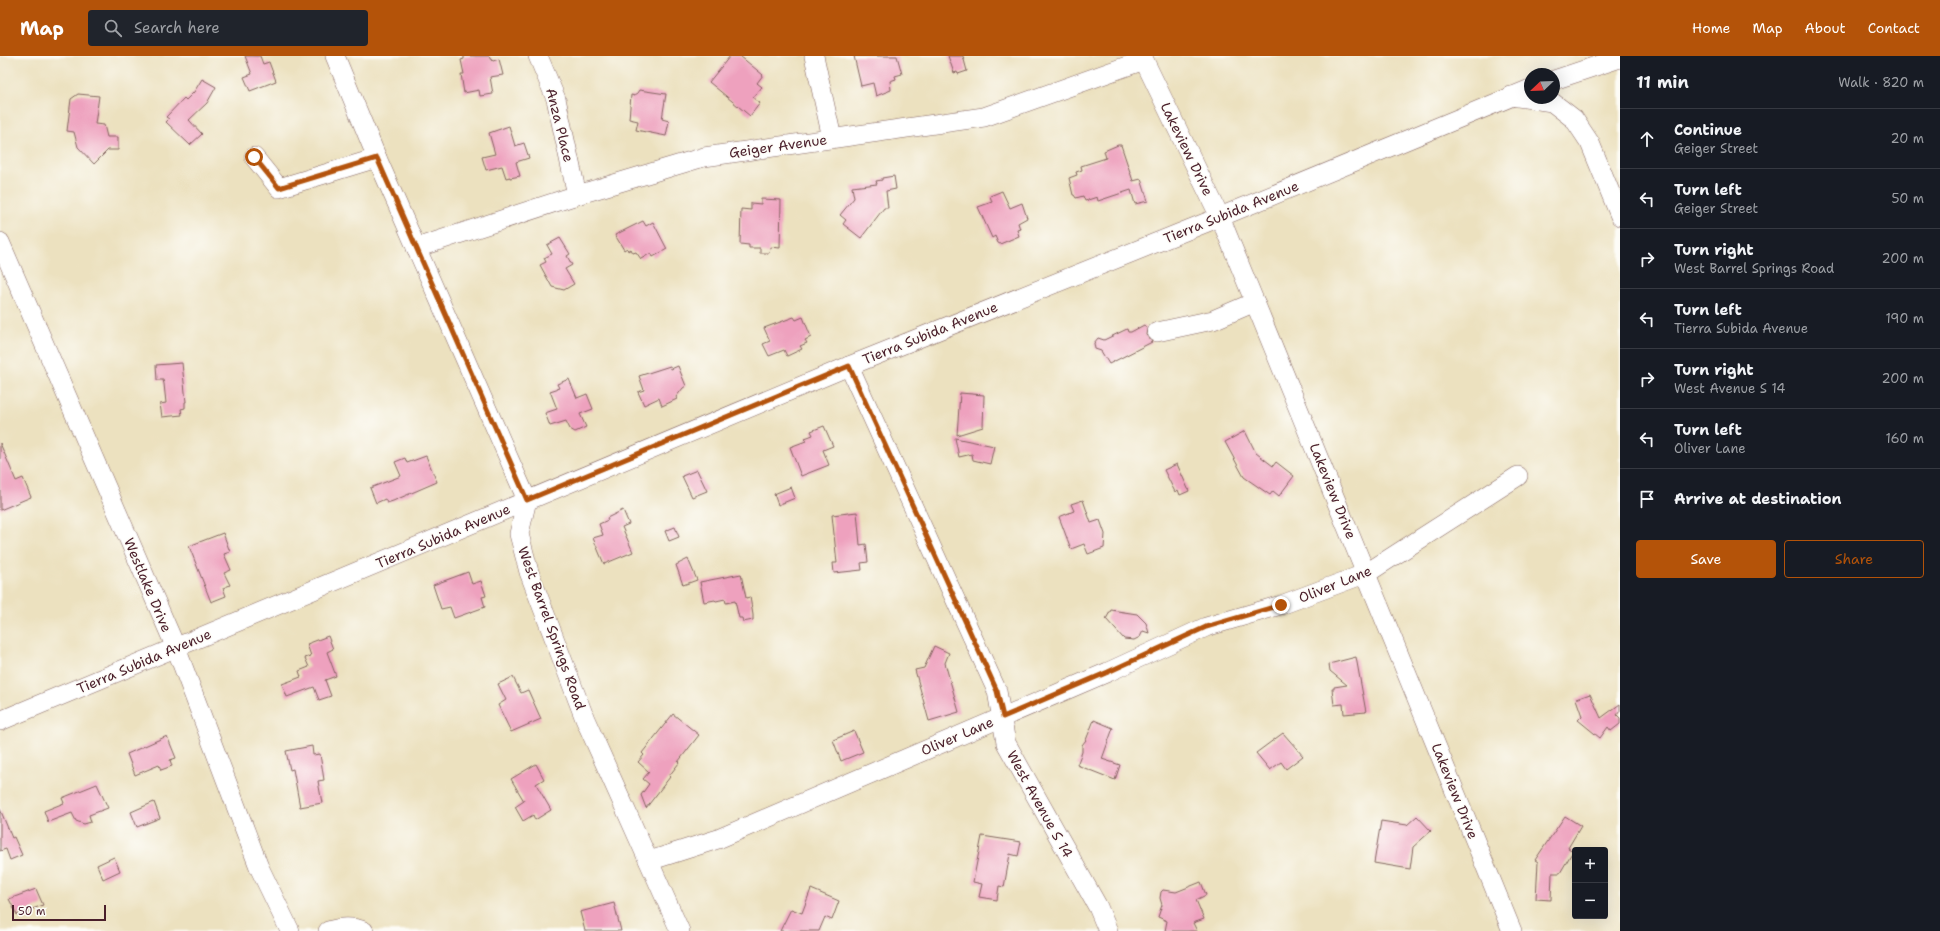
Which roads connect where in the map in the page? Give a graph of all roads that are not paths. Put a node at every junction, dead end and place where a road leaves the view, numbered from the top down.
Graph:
1 (335, 56) edge
2 (538, 56) edge
3 (814, 56) edge
4 (1143, 58) edge
5 (1620, 58) edge
6 (1560, 78) edge
7 (1524, 90) edge
8 (1510, 96) junction
9 (832, 138) junction
10 (254, 157) dead end
11 (377, 158) junction
12 (577, 195) junction
13 (1620, 216) edge
14 (1220, 217) junction
15 (0, 242) edge
16 (416, 248) junction
17 (1255, 302) junction
18 (1157, 332) dead end
19 (849, 366) junction
20 (1518, 476) dead end
21 (527, 500) junction
22 (1367, 573) junction
23 (176, 648) junction
24 (1003, 717) junction
25 (0, 721) edge
26 (649, 861) junction
27 (334, 929) edge
28 (1508, 930) edge
29 (290, 931) edge
30 (364, 931) edge
31 (680, 931) edge
32 (1108, 931) edge

1 - 11 street
2 - 12 street, Anza Place
3 - 9 street
4 - 9 street, Geiger Avenue
4 - 14 street, Lakeview Drive
5 - 6 street
7 - 8 street, Tierra Subida Avenue
8 - 13 street
8 - 14 street, Tierra Subida Avenue
9 - 12 street, Geiger Avenue
10 - 11 street
11 - 16 street
12 - 16 street, Geiger Avenue
14 - 17 street, Lakeview Drive
14 - 19 street, Tierra Subida Avenue
15 - 23 street, Westlake Drive
16 - 21 street
17 - 18 street
17 - 22 street, Lakeview Drive
19 - 21 street, Tierra Subida Avenue
19 - 24 street, West Avenue S 14
20 - 22 street, Oliver Lane
21 - 23 street, Tierra Subida Avenue
21 - 26 street, West Barrel Springs Road
22 - 24 street, Oliver Lane
22 - 28 street, Lakeview Drive
23 - 25 street, Tierra Subida Avenue
23 - 29 street, Westlake Drive
24 - 26 street, Oliver Lane
24 - 32 street, West Avenue S 14
26 - 31 street, West Barrel Springs Road
27 - 30 street

